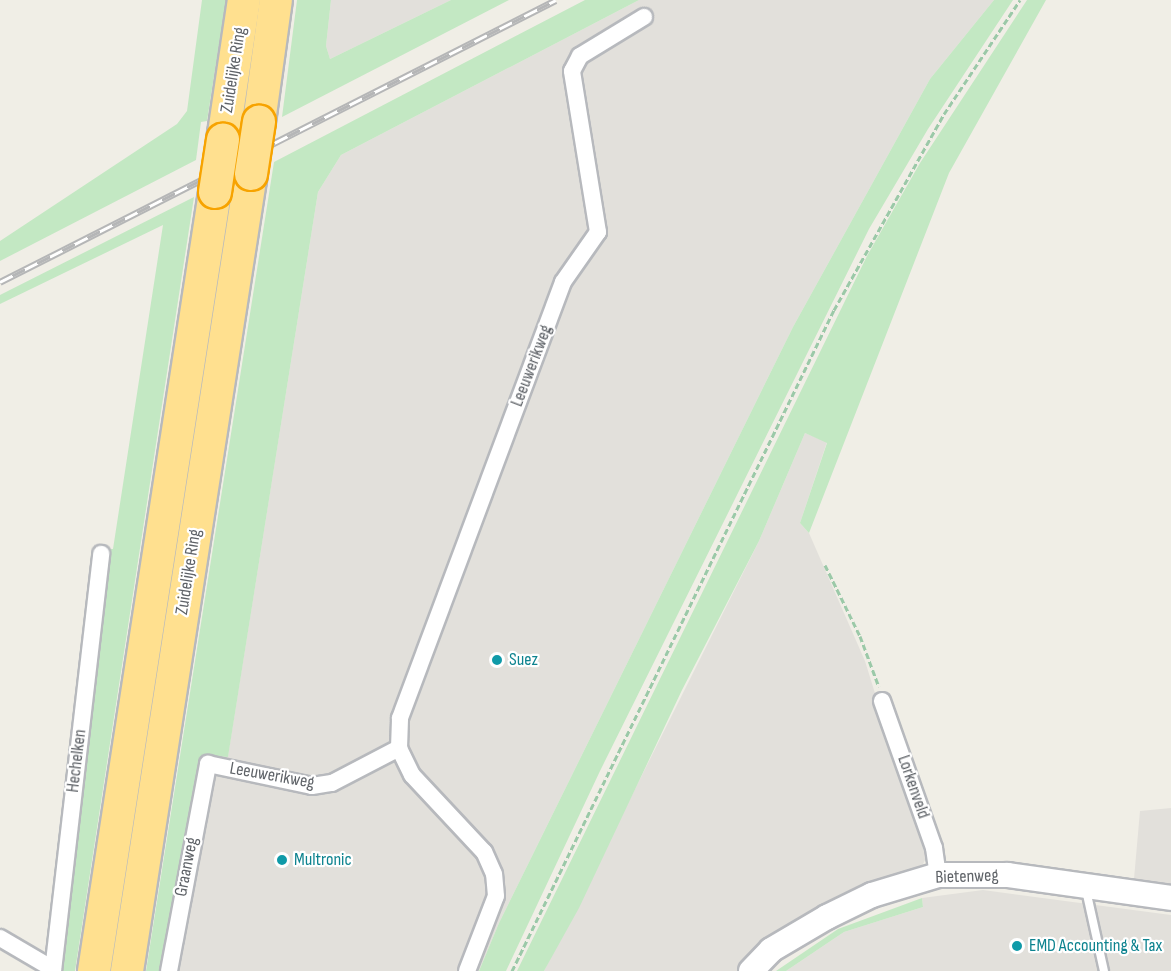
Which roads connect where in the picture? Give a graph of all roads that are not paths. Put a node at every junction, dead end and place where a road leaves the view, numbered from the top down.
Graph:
1 (244, 0) edge
2 (276, 0) edge
3 (644, 17) dead end
4 (102, 554) dead end
5 (882, 700) road end
6 (399, 748) junction
7 (208, 764) joint
8 (938, 875) junction
9 (1085, 886) junction
10 (1171, 898) edge
11 (0, 938) edge
12 (53, 970) edge
13 (94, 971) edge
14 (127, 971) edge
15 (169, 971) edge
16 (467, 971) edge
17 (751, 971) edge
18 (1104, 971) edge

1 - 13 highway, Zuidelijke Ring, bridge
2 - 14 highway, Zuidelijke Ring, bridge
3 - 6 street, Leeuwerikweg
4 - 12 street, Hechelken
5 - 8 street, Lorkenveld
6 - 7 street, Leeuwerikweg
6 - 16 street, Leeuwerikweg
7 - 15 street, Graanweg
8 - 9 street, Bietenweg
8 - 17 street, Bietenweg
9 - 10 street, Bietenweg
9 - 18 lane
11 - 12 street

